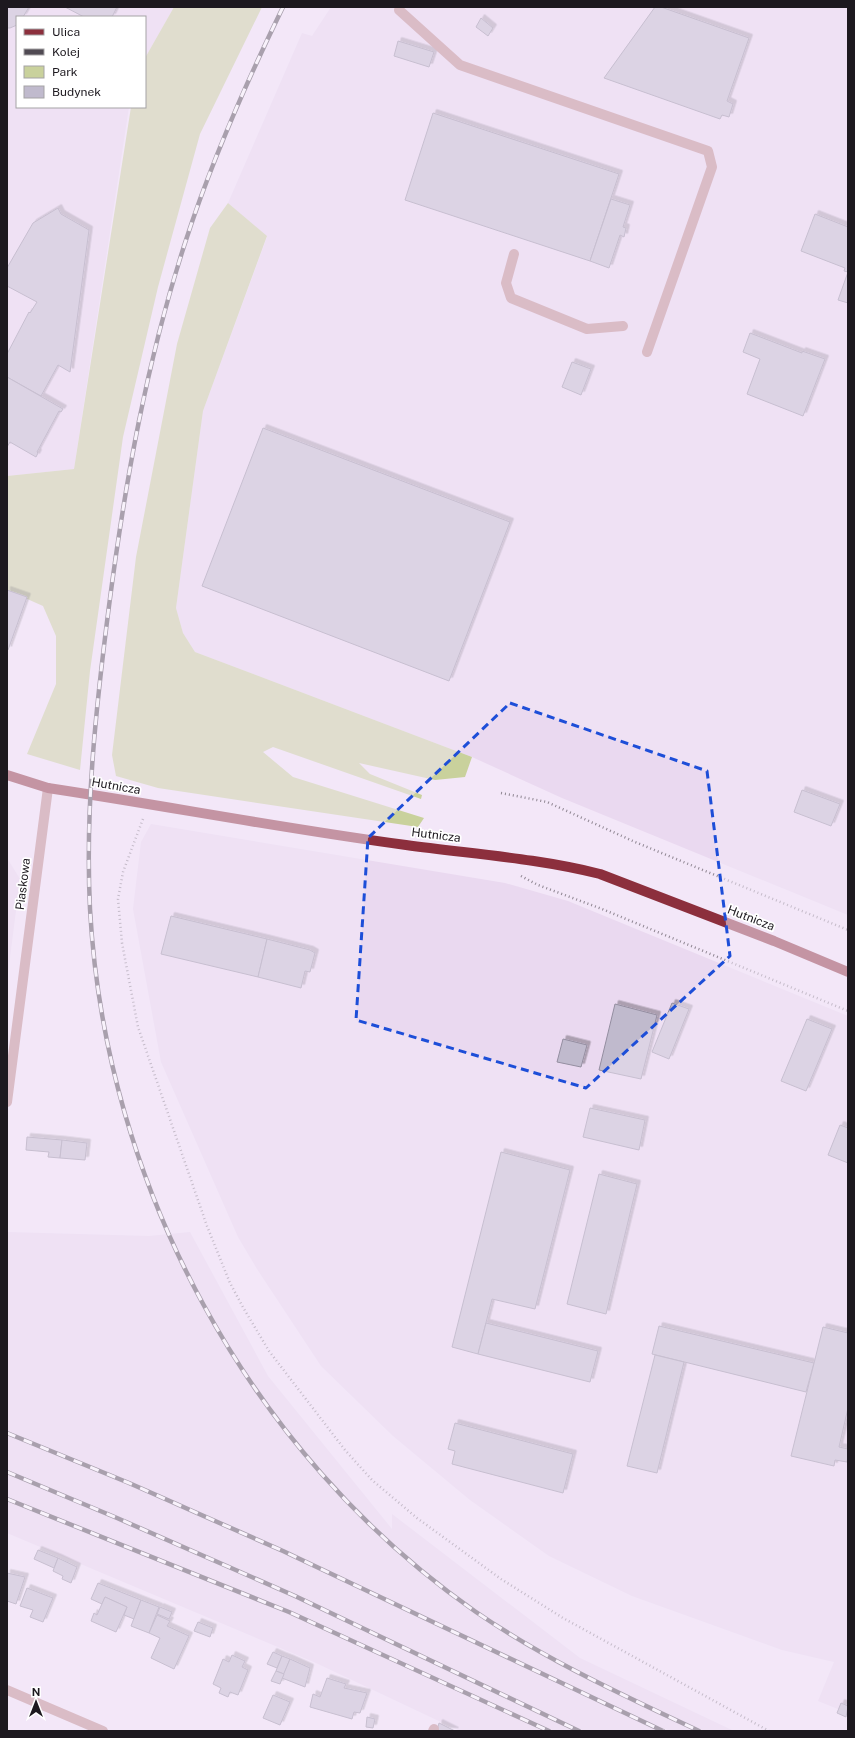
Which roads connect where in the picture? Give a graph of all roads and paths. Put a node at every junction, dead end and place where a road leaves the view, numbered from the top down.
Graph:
1 (399, 10) dead end
2 (514, 254) dead end
3 (623, 326) dead end
4 (647, 352) dead end
5 (7, 775) edge
6 (48, 788) junction
7 (501, 793) dead end
8 (152, 805) junction
9 (538, 885) dead end
10 (848, 930) edge
11 (848, 972) edge
12 (848, 1011) edge
13 (7, 1102) edge
14 (7, 1690) edge
15 (102, 1731) edge
16 (769, 1731) edge

1 - 4 street
2 - 3 street
5 - 6 main road, Hutnicza
6 - 8 main road, Hutnicza
6 - 13 street, Piaskowa
7 - 10 path
8 - 11 main road, Hutnicza
8 - 16 path
9 - 12 path
14 - 15 street

